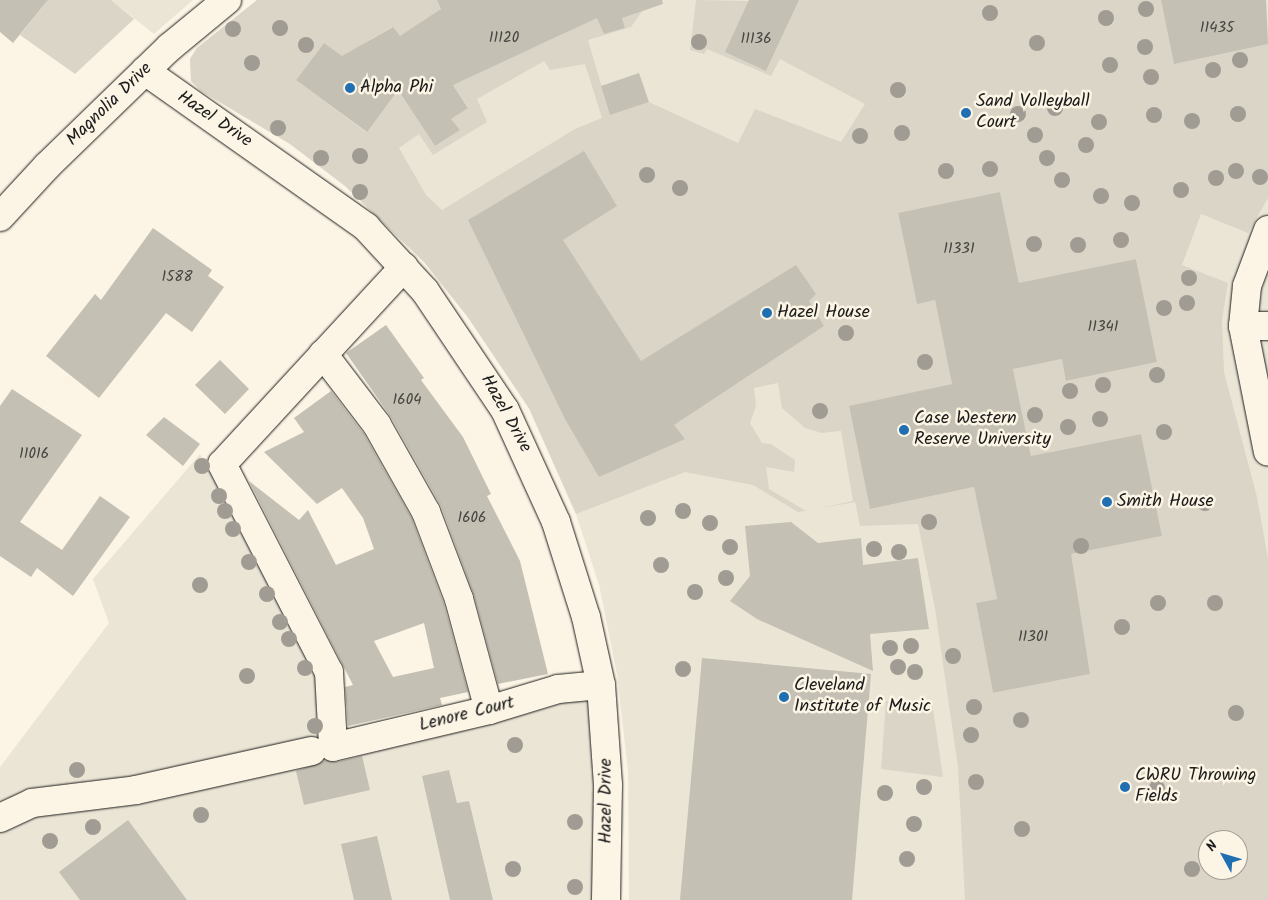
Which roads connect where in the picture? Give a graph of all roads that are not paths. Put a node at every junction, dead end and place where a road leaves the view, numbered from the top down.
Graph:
1 (227, 0) edge
2 (145, 71) junction
3 (0, 217) edge
4 (1268, 230) edge
5 (404, 266) junction
6 (1256, 326) edge
7 (323, 354) junction
8 (1264, 412) edge
9 (1268, 452) edge
10 (601, 685) junction
11 (489, 710) junction
12 (323, 749) junction
13 (49, 800) junction
14 (0, 818) edge
15 (0, 828) edge
16 (606, 900) edge

1 - 2 street, Magnolia Drive
2 - 3 street, Magnolia Drive
2 - 5 street, Hazel Drive
4 - 6 street
5 - 7 street
5 - 10 street, Hazel Drive
6 - 8 street
7 - 11 street
7 - 12 street
8 - 9 street
10 - 11 street, Lenore Court
10 - 16 street, Hazel Drive
11 - 12 street, Lenore Court
12 - 13 street, Lenore Court
13 - 14 street, Lenore Court
13 - 15 street

